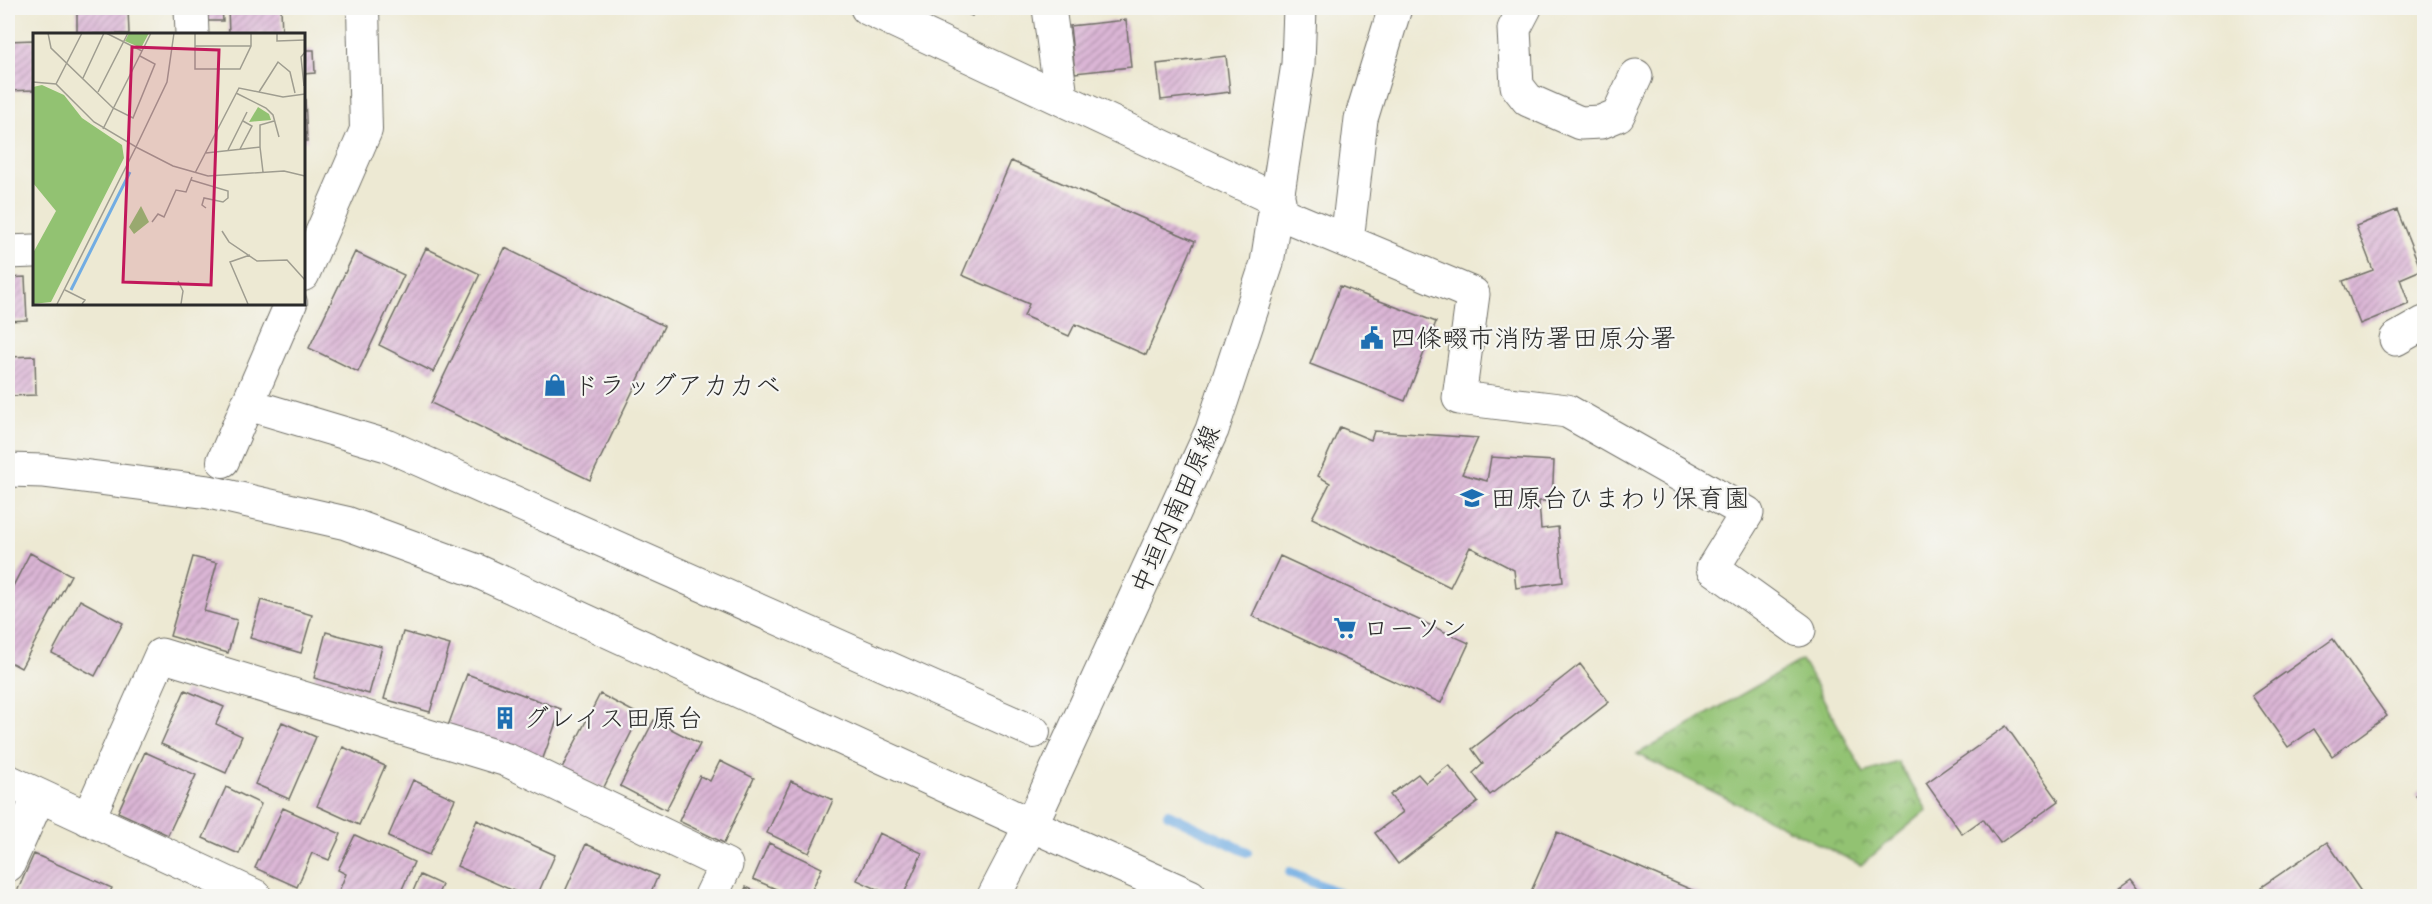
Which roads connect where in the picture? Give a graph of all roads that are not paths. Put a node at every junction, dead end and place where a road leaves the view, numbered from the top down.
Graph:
1 (191, 8) edge
2 (363, 8) edge
3 (867, 8) edge
4 (1049, 8) edge
5 (1300, 8) edge
6 (1395, 8) edge
7 (1525, 8) edge
8 (192, 33) edge
9 (1636, 76) dead end
10 (1061, 97) junction
11 (1278, 206) junction
12 (1347, 241) junction
13 (33, 251) edge
14 (8, 252) edge
15 (304, 273) edge
16 (291, 304) edge
17 (2424, 323) edge
18 (2396, 339) dead end
19 (247, 404) junction
20 (223, 461) dead end
21 (8, 470) edge
22 (1799, 630) dead end
23 (1034, 732) dead end
24 (8, 781) edge
25 (39, 796) junction
26 (88, 819) junction
27 (1031, 825) junction
28 (8, 865) edge
29 (255, 897) edge
30 (711, 897) edge
31 (994, 897) edge
32 (1190, 897) edge

1 - 8 street
2 - 15 street
3 - 10 street
4 - 10 street
5 - 11 street, 中垣内南田原線
6 - 12 street
7 - 9 street
10 - 11 street
11 - 12 street
11 - 27 street, 中垣内南田原線
12 - 22 street
13 - 14 street
16 - 19 street
17 - 18 street
19 - 20 street
19 - 23 street
21 - 27 street
24 - 25 street
25 - 26 street
25 - 28 street
26 - 29 street
26 - 30 street
27 - 31 street, 中垣内南田原線
27 - 32 street

